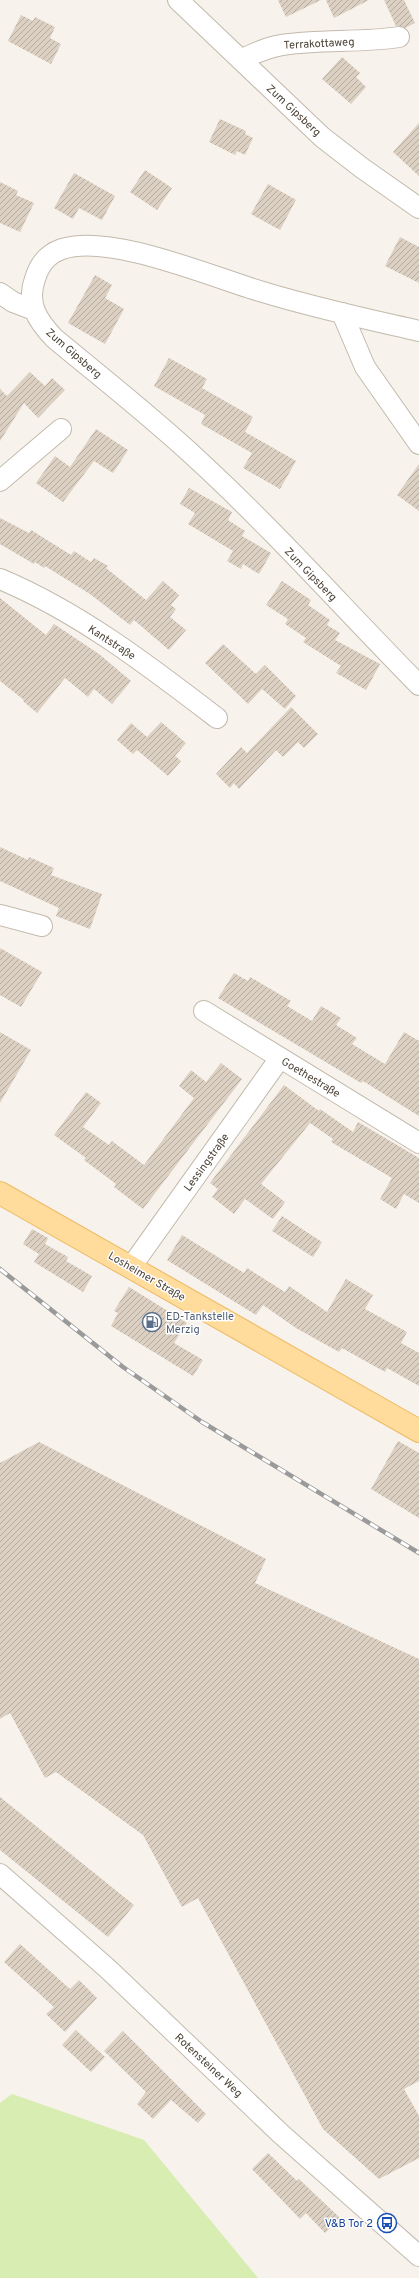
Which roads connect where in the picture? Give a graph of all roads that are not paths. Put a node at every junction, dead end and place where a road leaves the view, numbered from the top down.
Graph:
1 (178, 0) edge
2 (398, 36) dead end
3 (242, 59) junction
4 (419, 208) edge
5 (0, 293) edge
6 (34, 310) junction
7 (342, 313) junction
8 (419, 331) edge
9 (61, 429) dead end
10 (419, 444) edge
11 (0, 481) edge
12 (0, 579) edge
13 (419, 685) edge
14 (217, 718) dead end
15 (0, 915) edge
16 (42, 926) dead end
17 (204, 1011) dead end
18 (280, 1058) junction
19 (419, 1143) edge
20 (0, 1194) edge
21 (131, 1267) junction
22 (419, 1431) edge
23 (0, 1874) edge
24 (419, 2256) edge

1 - 3 street, Zum Gipsberg
2 - 3 street, Terrakottaweg
3 - 4 street, Zum Gipsberg
5 - 6 street
6 - 7 street, Zum Gipsberg
6 - 13 street, Zum Gipsberg
7 - 8 street, Zum Gipsberg
7 - 10 street
9 - 11 street
12 - 14 street, Kantstraße
15 - 16 street
17 - 18 street, Goethestraße
18 - 19 street, Goethestraße
18 - 21 street, Lessingstraße
20 - 21 main road, Losheimer Straße
21 - 22 main road, Losheimer Straße
23 - 24 street, Rotensteiner Weg

